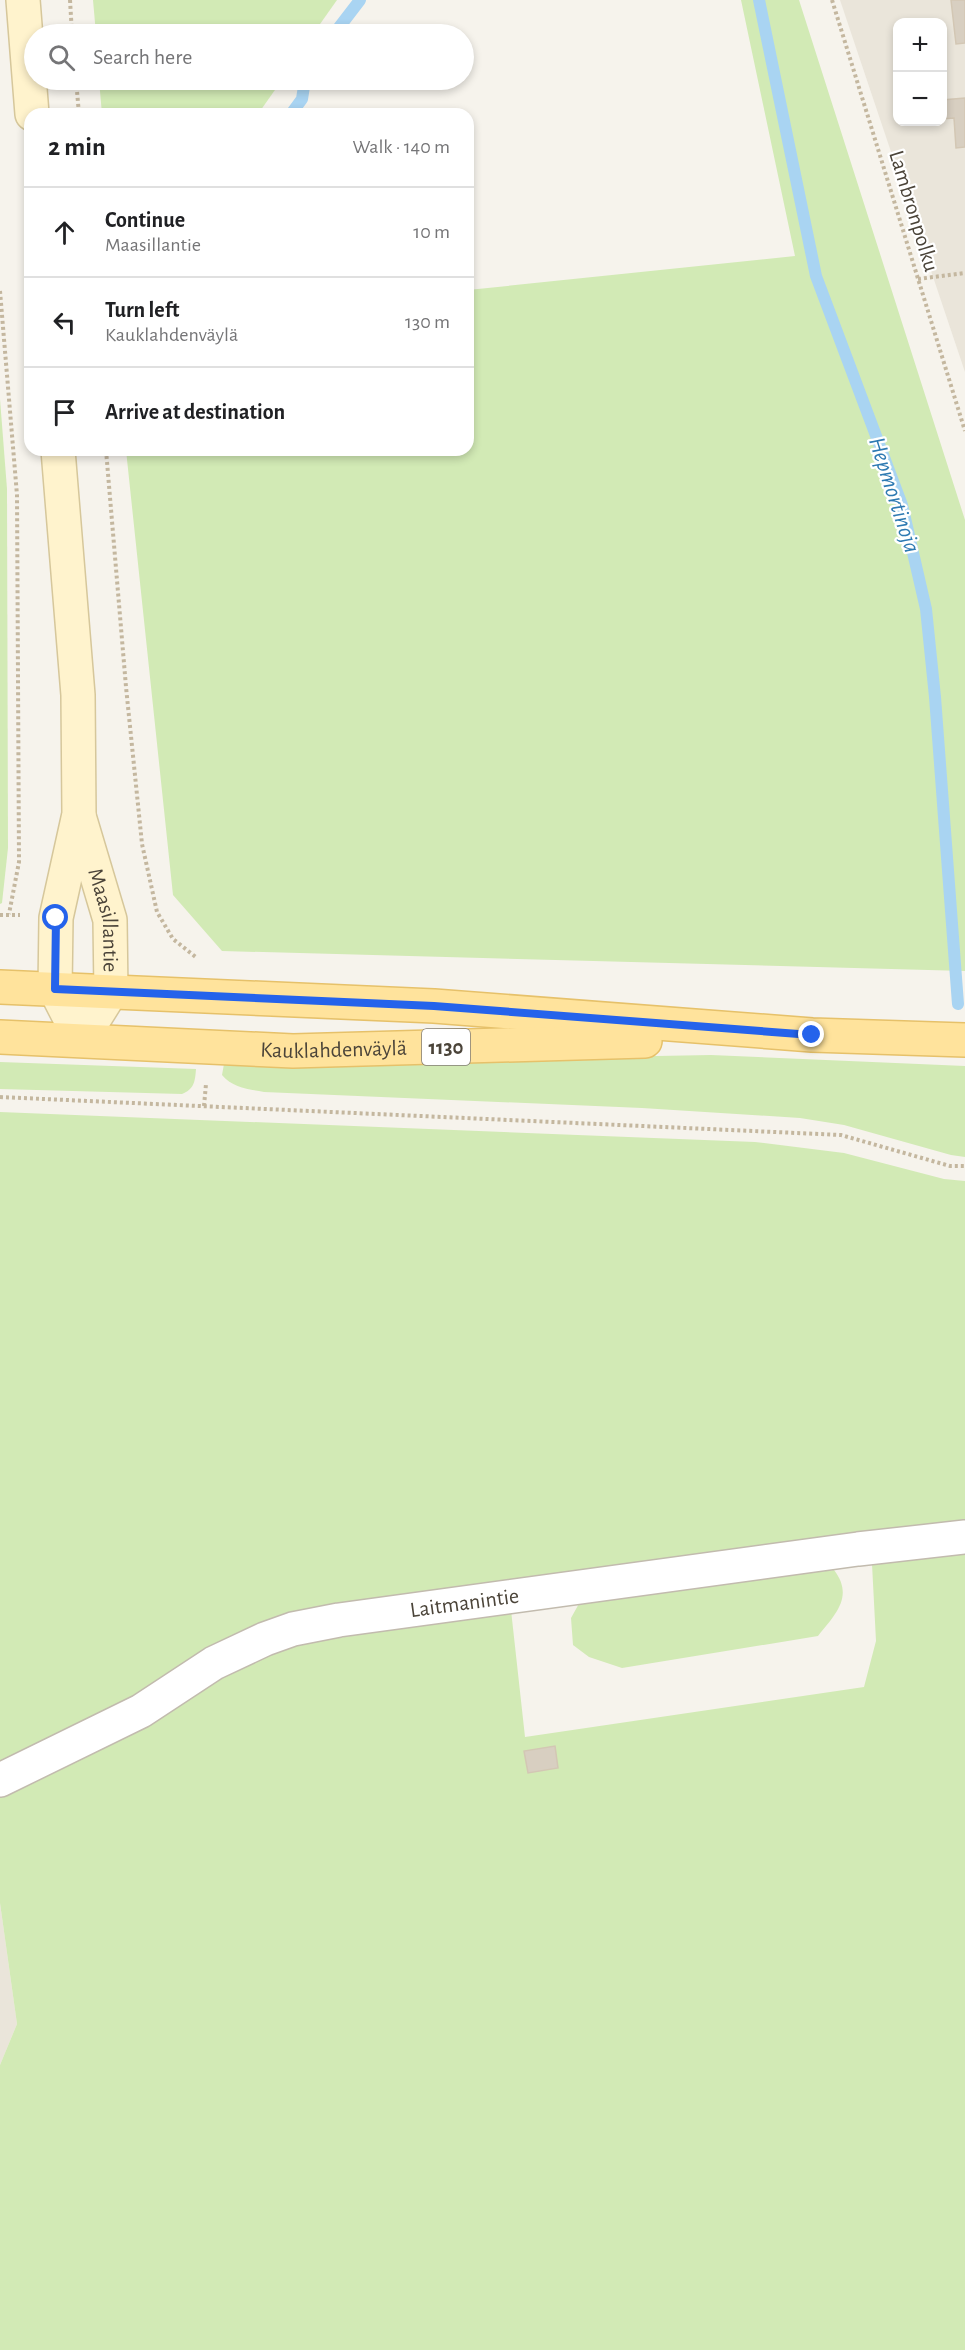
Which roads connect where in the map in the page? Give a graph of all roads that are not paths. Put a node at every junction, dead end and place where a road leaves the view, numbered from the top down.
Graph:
1 (23, 0) edge
2 (25, 24) edge
3 (30, 90) edge
4 (32, 108) edge
5 (58, 456) edge
6 (79, 814) junction
7 (0, 987) edge
8 (55, 989) junction
9 (111, 992) junction
10 (812, 1035) junction
11 (0, 1037) edge
12 (81, 1040) junction
13 (965, 1040) edge
14 (965, 1537) edge
15 (0, 1780) edge

1 - 2 street
3 - 4 street
5 - 6 street, Maasillantie
6 - 8 street, Maasillantie
6 - 9 street, Maasillantie
7 - 8 main road, Kauklahdenväylä / 1130
8 - 9 main road, Kauklahdenväylä / 1130
8 - 12 street, Maasillantie
9 - 10 main road, Kauklahdenväylä / 1130
9 - 12 street, Maasillantie
10 - 12 main road, Kauklahdenväylä / 1130
10 - 13 main road, Kauklahdenväylä / 1130
11 - 12 main road, Kauklahdenväylä / 1130
14 - 15 street, Laitmanintie

